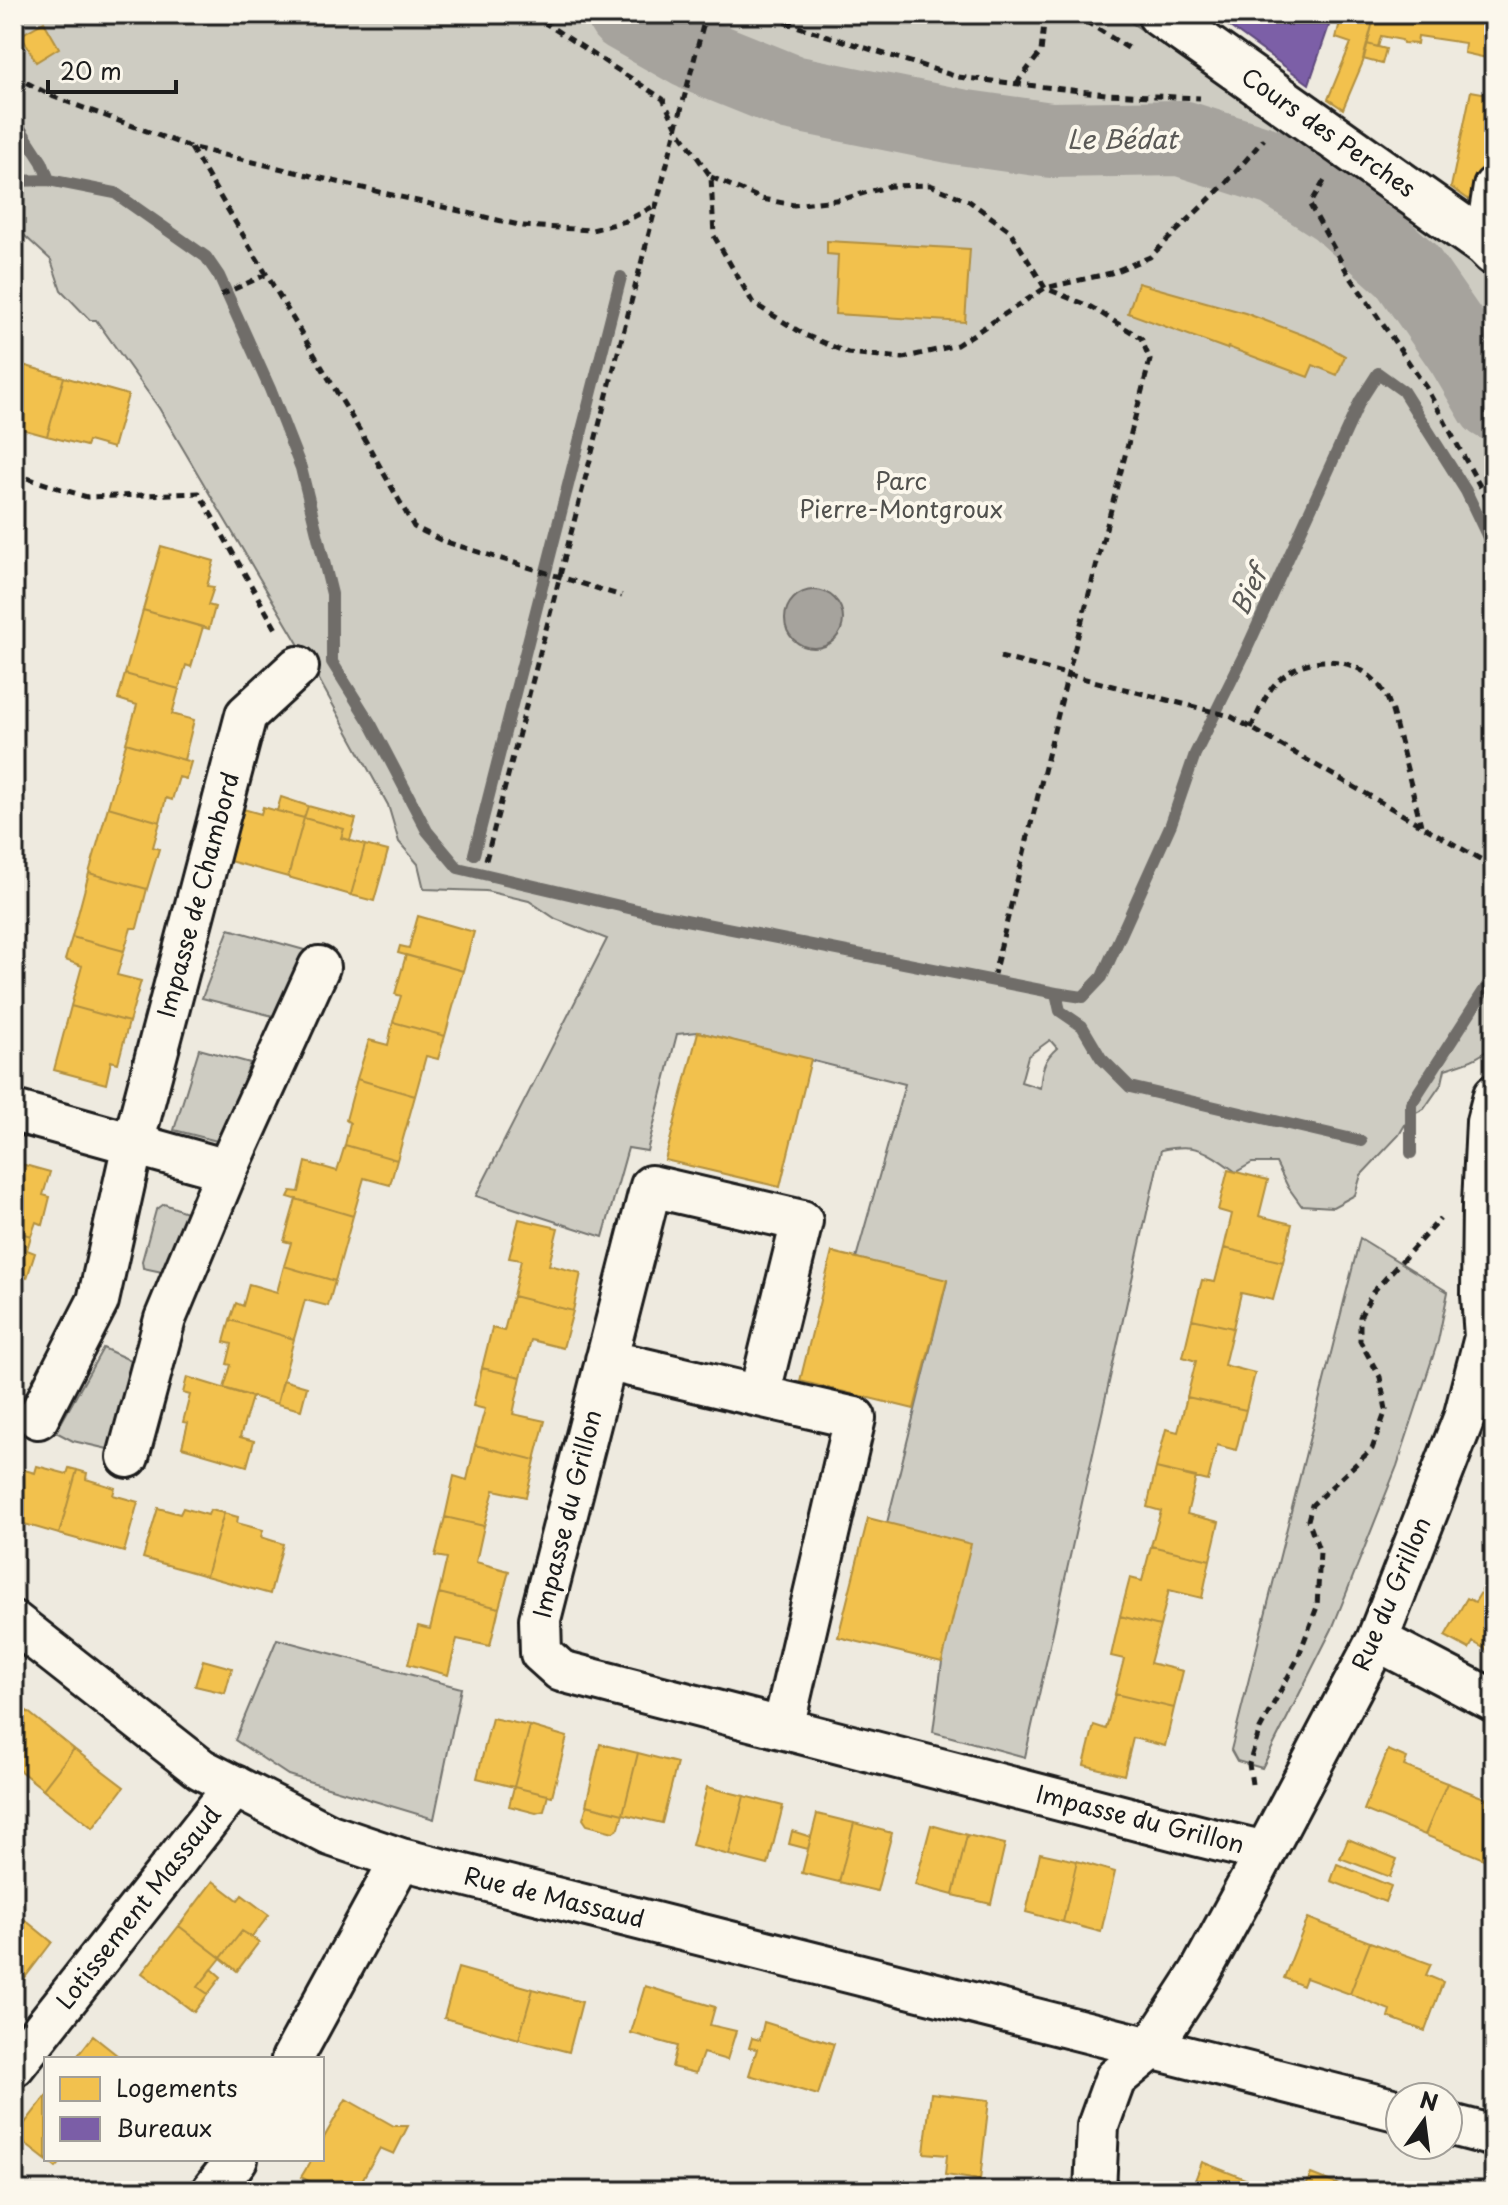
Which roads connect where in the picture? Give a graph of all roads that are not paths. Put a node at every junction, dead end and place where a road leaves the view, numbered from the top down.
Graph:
1 (1160, 14) edge
2 (1494, 187) edge
3 (1489, 248) edge
4 (298, 667) road end
5 (319, 967) dead end
6 (1494, 1095) edge
7 (14, 1111) edge
8 (133, 1144) junction
9 (227, 1170) junction
10 (606, 1360) junction
11 (759, 1396) junction
12 (38, 1418) dead end
13 (128, 1457) dead end
14 (14, 1622) edge
15 (1377, 1640) junction
16 (1494, 1701) edge
17 (783, 1728) junction
18 (235, 1786) junction
19 (1265, 1852) junction
20 (401, 1859) junction
21 (1150, 2050) junction
22 (293, 2057) edge
23 (14, 2066) edge
24 (1384, 2107) edge
25 (1464, 2128) edge
26 (1494, 2136) edge
27 (236, 2161) edge
28 (213, 2191) edge
29 (1095, 2191) edge

1 - 3 street, Cours des Perches
2 - 3 street
4 - 8 street, Impasse de Chambord
5 - 9 street
6 - 15 street, Rue du Grillon
7 - 8 street
8 - 9 street
8 - 12 street, Impasse de Chambord
9 - 13 street
10 - 11 street
10 - 11 street, Impasse du Grillon
10 - 17 street, Impasse du Grillon
11 - 17 street
14 - 18 street, Rue de Massaud
15 - 16 street
15 - 19 street, Rue du Grillon
17 - 19 street, Impasse du Grillon
18 - 20 street, Rue de Massaud
18 - 23 street, Lotissement Massaud
19 - 21 street, Rue du Grillon
20 - 21 street, Rue de Massaud
20 - 22 street
21 - 24 street, Rue de Massaud
21 - 29 street, Rue du Grillon
25 - 26 street
27 - 28 street

